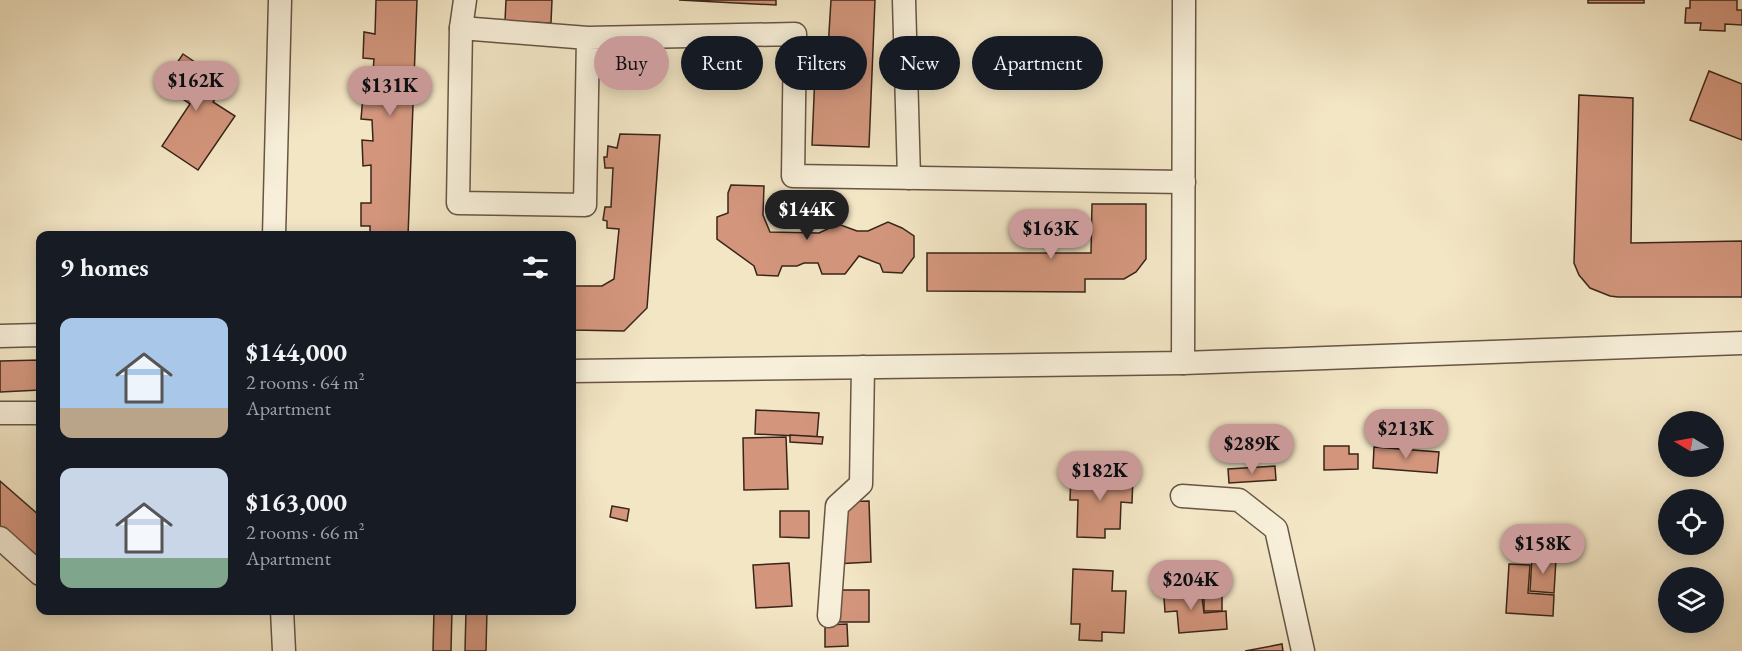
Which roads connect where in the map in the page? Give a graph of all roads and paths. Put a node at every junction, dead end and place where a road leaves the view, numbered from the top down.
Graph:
1 (280, 0) edge
2 (465, 0) edge
3 (904, 0) edge
4 (1184, 0) edge
5 (461, 28) junction
6 (588, 38) junction
7 (909, 178) junction
8 (1184, 182) junction
9 (274, 231) edge
10 (36, 335) edge
11 (0, 336) edge
12 (1742, 343) edge
13 (1182, 363) junction
14 (863, 367) junction
15 (576, 371) edge
16 (0, 413) edge
17 (36, 413) edge
18 (1182, 496) dead end
19 (0, 538) edge
20 (36, 570) edge
21 (282, 615) edge
22 (829, 616) dead end
23 (284, 651) edge
24 (1303, 651) edge

1 - 9 street
2 - 5 street
3 - 7 street
4 - 8 street
5 - 6 street
5 - 6 street
6 - 7 street
7 - 8 street
8 - 13 street
10 - 11 street
12 - 13 street
13 - 14 street
14 - 15 street
14 - 22 street
16 - 17 street
18 - 24 street
19 - 20 street
21 - 23 street

